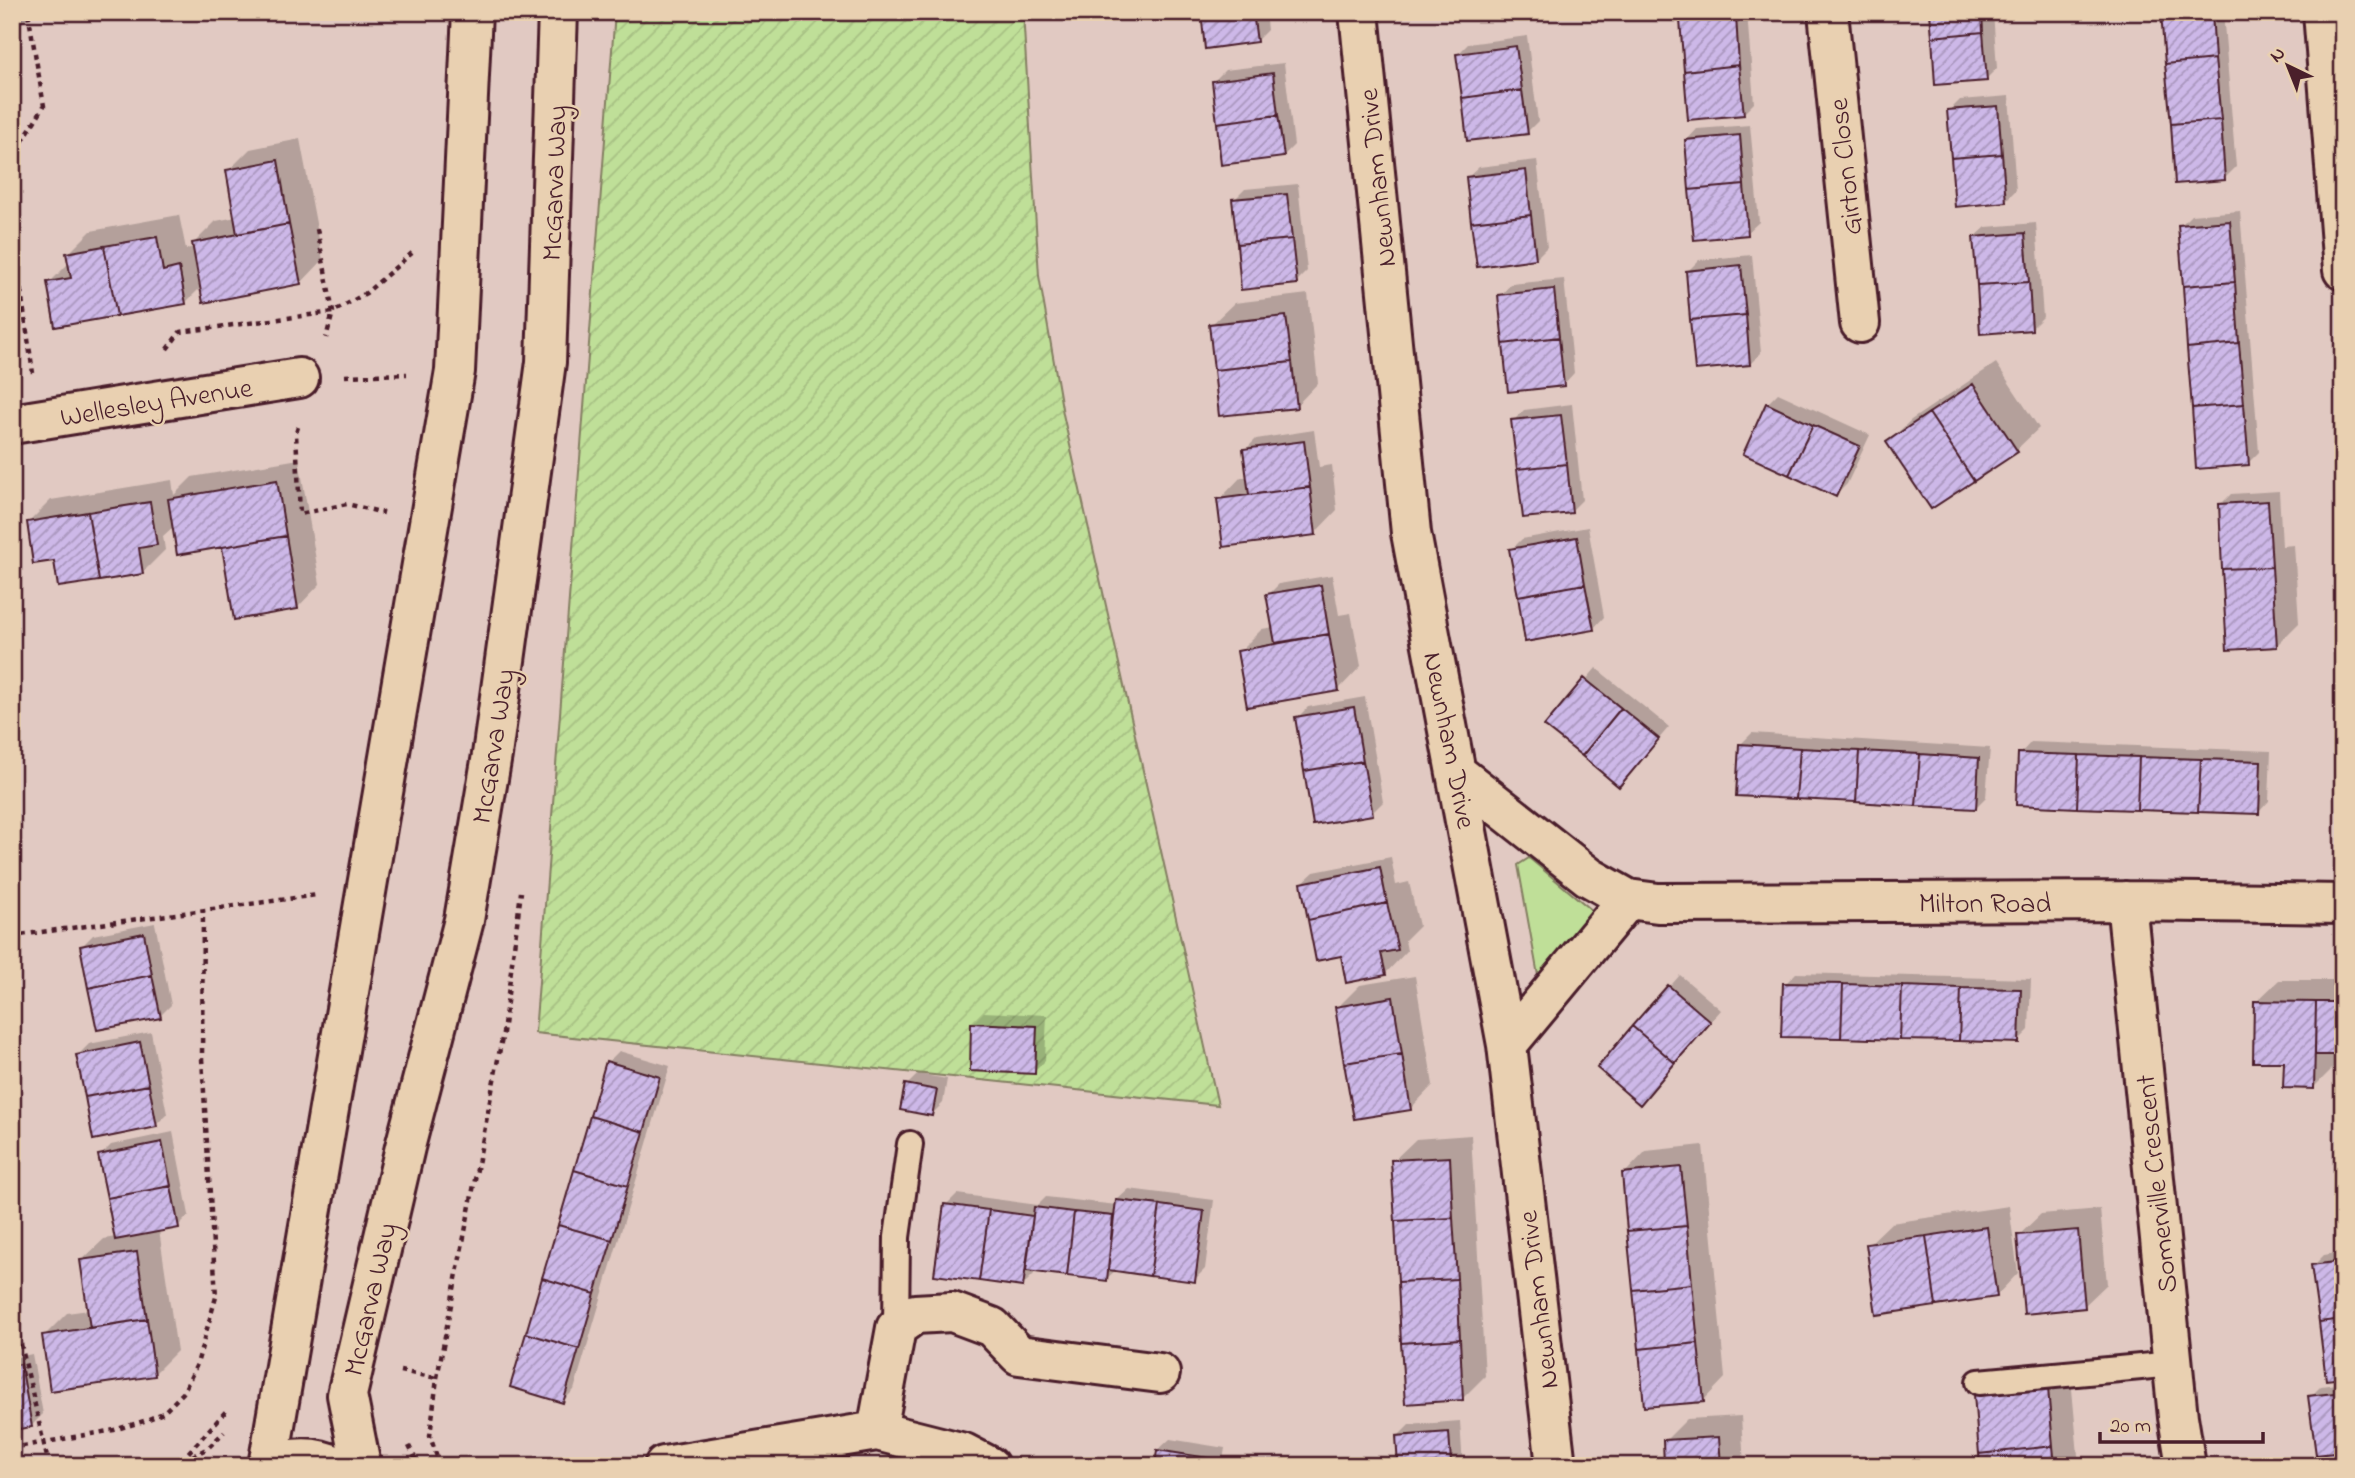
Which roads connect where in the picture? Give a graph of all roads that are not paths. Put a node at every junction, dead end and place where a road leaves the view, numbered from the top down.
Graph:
1 (472, 12) edge
2 (558, 12) edge
3 (1359, 12) edge
4 (1828, 12) edge
5 (2323, 12) edge
6 (2343, 270) edge
7 (1860, 323) dead end
8 (299, 378) road end
9 (26, 422) edge
10 (1458, 774) junction
11 (1628, 899) junction
12 (2126, 901) junction
13 (2343, 904) edge
14 (1507, 1045) junction
15 (910, 1144) dead end
16 (896, 1328) junction
17 (2173, 1364) junction
18 (1160, 1373) dead end
19 (1979, 1382) dead end
20 (877, 1431) junction
21 (268, 1466) edge
22 (336, 1466) edge
23 (361, 1466) edge
24 (664, 1466) edge
25 (989, 1466) edge
26 (1556, 1466) edge
27 (2186, 1466) edge

1 - 21 street
2 - 23 street, McGarva Way
3 - 10 street, Newnham Drive
4 - 7 street, Girton Close
5 - 6 street
8 - 9 street, Wellesley Avenue
10 - 11 street, Milton Road
10 - 14 street, Newnham Drive
11 - 12 street, Milton Road
11 - 14 street
12 - 13 street, Milton Road
12 - 17 street, Somerville Crescent
14 - 26 street, Newnham Drive
15 - 16 lane
16 - 18 street
16 - 20 street
17 - 19 lane
17 - 27 street, Somerville Crescent
20 - 24 street
20 - 25 street
21 - 22 street

